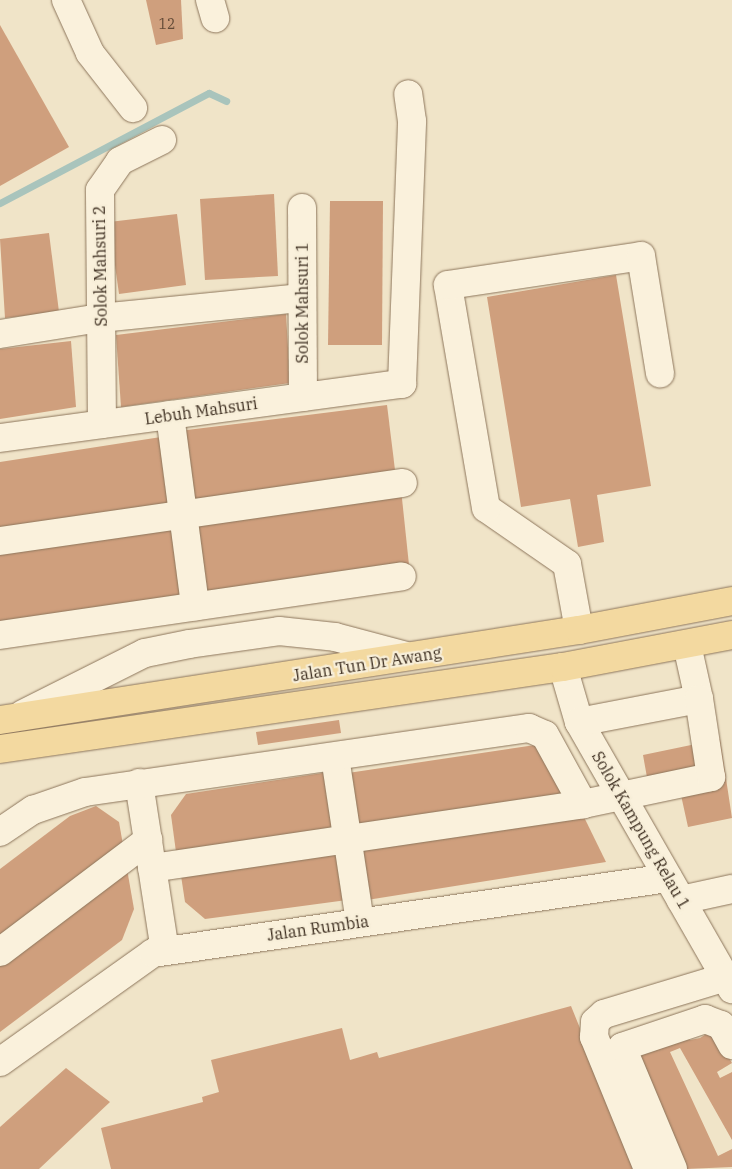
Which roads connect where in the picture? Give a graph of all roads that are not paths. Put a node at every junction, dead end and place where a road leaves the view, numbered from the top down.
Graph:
1 (66, 0) edge
2 (408, 94) dead end
3 (133, 108) dead end
4 (162, 140) dead end
5 (302, 208) dead end
6 (302, 298) junction
7 (100, 318) junction
8 (0, 334) edge
9 (660, 373) dead end
10 (303, 398) junction
11 (170, 415) junction
12 (102, 424) junction
13 (0, 438) edge
14 (403, 483) dead end
15 (184, 514) junction
16 (0, 541) edge
17 (402, 576) dead end
18 (732, 601) edge
19 (195, 606) junction
20 (579, 630) junction
21 (0, 635) edge
22 (732, 635) edge
23 (687, 645) junction
24 (411, 657) junction
25 (563, 667) junction
26 (699, 699) junction
27 (5, 718) edge
28 (579, 722) junction
29 (4, 750) edge
30 (335, 758) junction
31 (139, 783) junction
32 (621, 795) junction
33 (583, 804) junction
34 (0, 832) edge
35 (348, 839) junction
36 (148, 840) junction
37 (152, 868) junction
38 (675, 889) junction
39 (732, 889) edge
40 (360, 922) junction
41 (165, 950) junction
42 (0, 952) edge
43 (729, 983) edge
44 (729, 1033) edge
45 (0, 1062) edge
46 (648, 1169) edge
47 (673, 1169) edge

1 - 3 street
2 - 10 street, Lebuh Mahsuri
4 - 7 street, Solok Mahsuri 2
5 - 6 street, Solok Mahsuri 1
6 - 7 street
6 - 10 street, Solok Mahsuri 1
7 - 8 street
7 - 12 street, Solok Mahsuri 2
9 - 20 street
10 - 11 street, Lebuh Mahsuri
11 - 12 street, Lebuh Mahsuri
11 - 15 street
12 - 13 street, Lebuh Mahsuri
14 - 15 street
15 - 16 street
15 - 19 street
17 - 19 street
18 - 20 main road, Jalan Tun Dr Awang
19 - 21 street
20 - 24 main road, Jalan Tun Dr Awang
22 - 23 main road, Jalan Tun Dr Awang
23 - 25 main road, Jalan Tun Dr Awang
23 - 26 street
24 - 27 main road, Jalan Tun Dr Awang
24 - 27 street
25 - 28 street, Solok Kampung Relau 1
25 - 29 main road, Jalan Tun Dr Awang
26 - 28 street
26 - 32 street
28 - 32 street, Solok Kampung Relau 1
30 - 31 street
30 - 33 street
30 - 35 street
31 - 34 street
31 - 36 street
32 - 33 street
32 - 38 street, Solok Kampung Relau 1
33 - 35 street
35 - 37 street
35 - 40 street
36 - 37 street
36 - 42 street
37 - 41 street
38 - 39 street, Jalan Rumbia
38 - 40 street, Jalan Rumbia
38 - 43 street, Solok Kampung Relau 1
40 - 41 street, Jalan Rumbia
41 - 45 street, Jalan Rumbia
43 - 46 street
44 - 47 street

